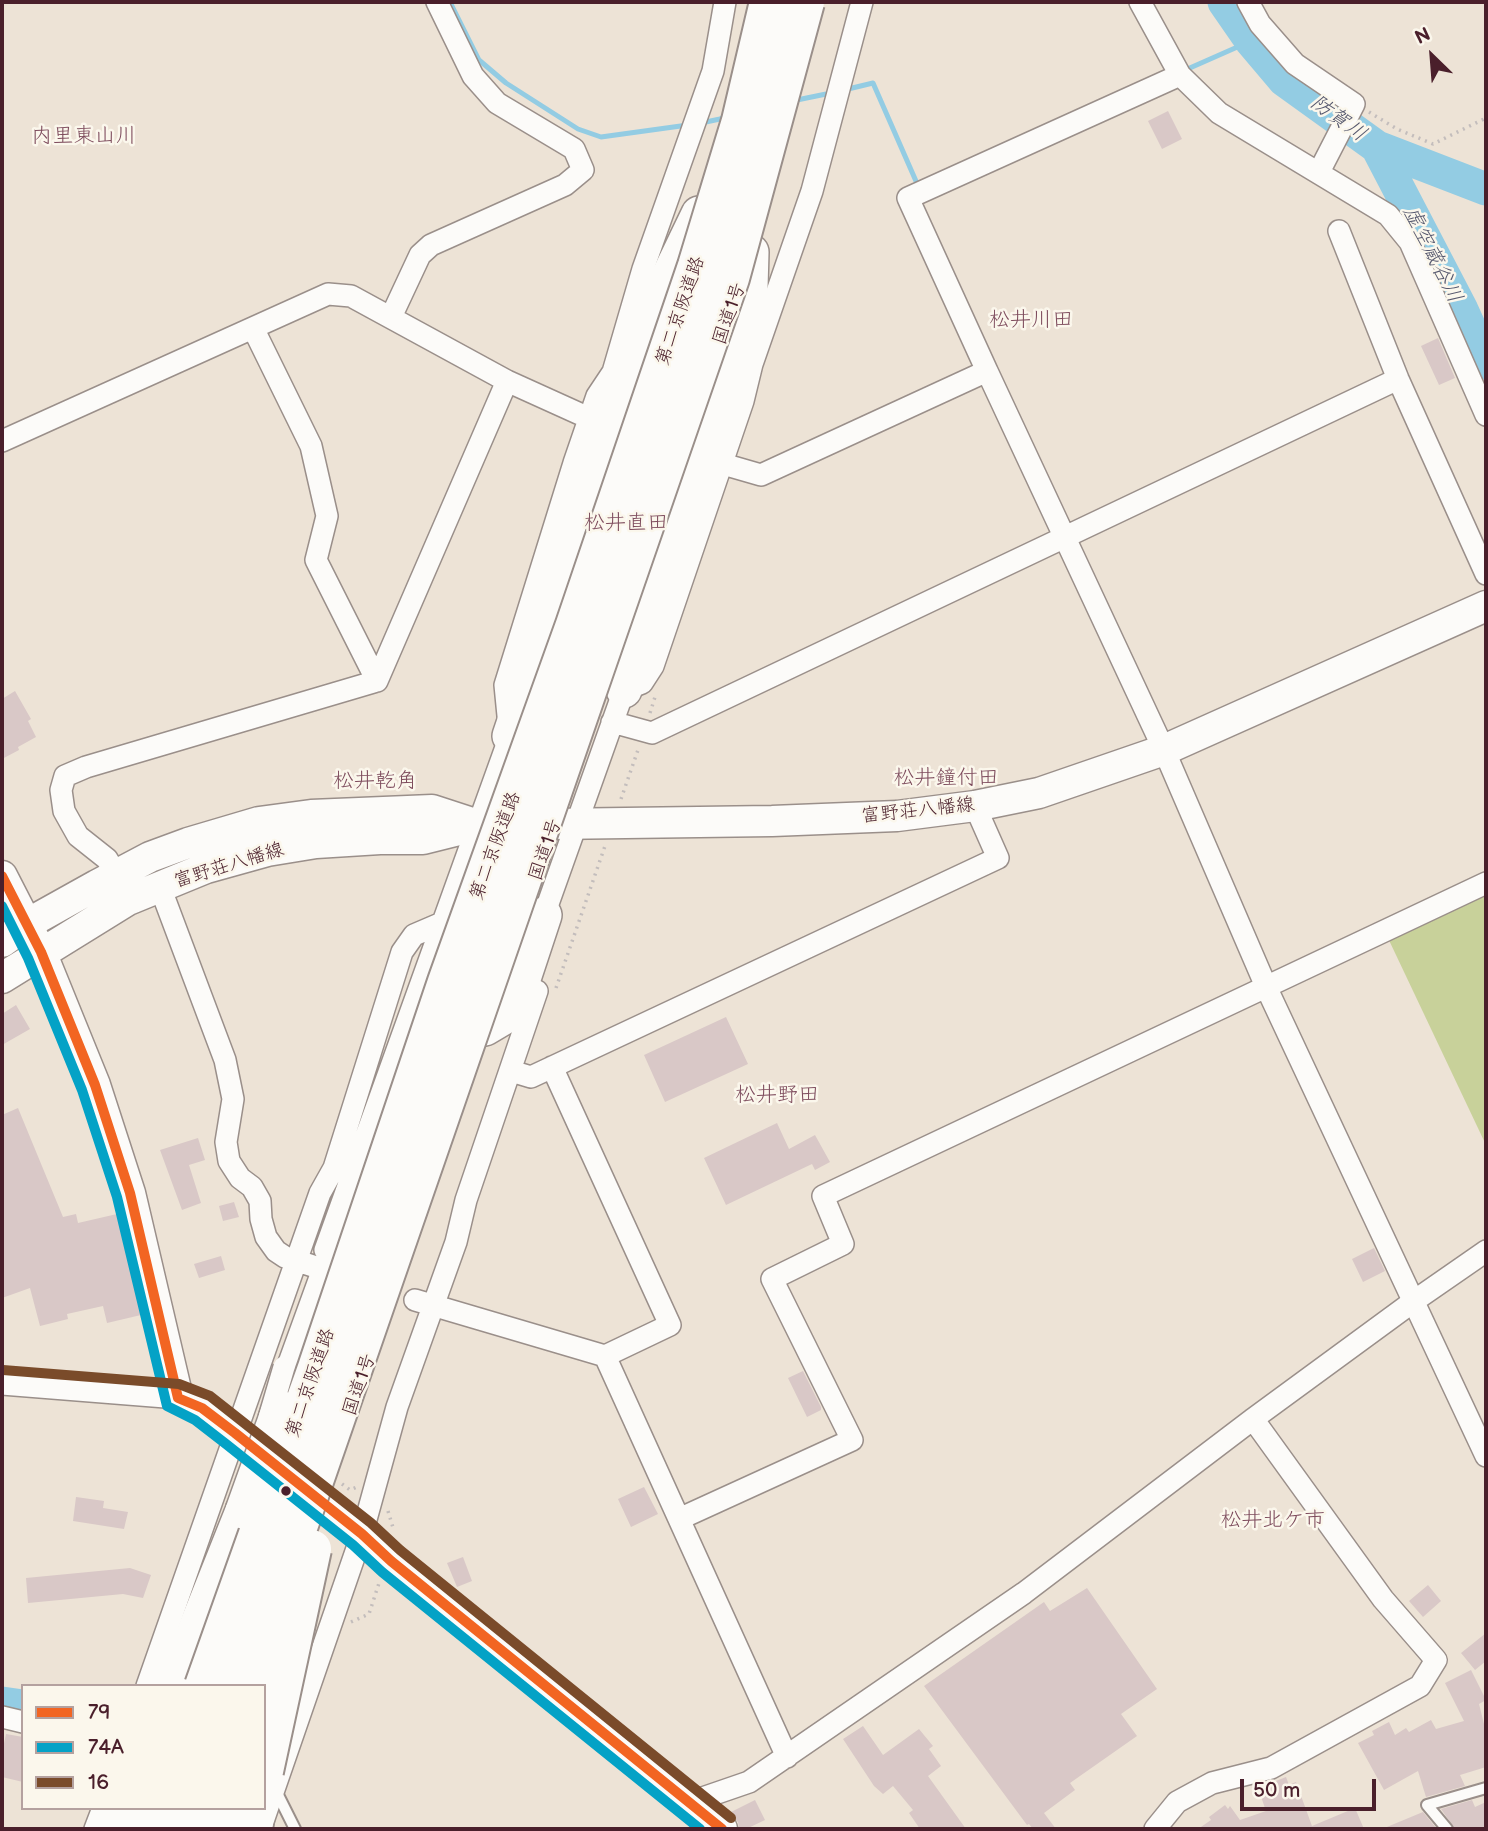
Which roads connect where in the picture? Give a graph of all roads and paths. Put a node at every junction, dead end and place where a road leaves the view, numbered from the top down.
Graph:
1 (437, 2) edge
2 (724, 2) edge
3 (756, 2) edge
4 (769, 2) edge
5 (805, 2) edge
6 (821, 2) edge
7 (862, 2) edge
8 (1140, 2) edge
9 (1248, 2) edge
10 (1180, 75) junction
11 (1354, 104) junction
12 (1486, 118) edge
13 (1319, 172) junction
14 (699, 214) junction
15 (1339, 231) dead end
16 (751, 252) junction
17 (391, 317) junction
18 (253, 328) junction
19 (987, 371) junction
20 (1398, 379) junction
21 (508, 381) junction
22 (1486, 415) edge
23 (597, 421) junction
24 (2, 441) edge
25 (715, 462) junction
26 (1064, 536) junction
27 (1486, 574) edge
28 (1486, 606) edge
29 (377, 681) junction
30 (640, 691) junction
31 (612, 722) junction
32 (644, 732) junction
33 (510, 736) junction
34 (1164, 750) junction
35 (975, 807) junction
36 (577, 824) junction
37 (613, 824) junction
38 (479, 825) junction
39 (116, 874) junction
40 (2, 876) edge
41 (1486, 883) edge
42 (160, 887) junction
43 (544, 915) junction
44 (442, 923) junction
45 (27, 925) junction
46 (2, 942) edge
47 (41, 952) junction
48 (2, 978) edge
49 (1266, 986) junction
50 (553, 998) dead end
51 (488, 1020) junction
52 (552, 1067) junction
53 (511, 1071) junction
54 (1486, 1251) edge
55 (304, 1263) junction
56 (1414, 1301) junction
57 (424, 1302) junction
58 (605, 1356) junction
59 (349, 1379) junction
60 (2, 1384) edge
61 (178, 1398) junction
62 (1253, 1419) junction
63 (235, 1433) junction
64 (1486, 1456) edge
65 (387, 1510) dead end
66 (243, 1511) junction
67 (680, 1520) junction
68 (362, 1534) junction
69 (391, 1561) junction
70 (349, 1623) dead end
71 (148, 1684) edge
72 (174, 1684) edge
73 (205, 1684) edge
74 (244, 1684) edge
75 (266, 1689) edge
76 (2, 1717) edge
77 (21, 1722) edge
78 (787, 1757) junction
79 (266, 1786) edge
80 (1486, 1788) edge
81 (266, 1793) edge
82 (266, 1804) edge
83 (688, 1804) junction
84 (102, 1810) edge
85 (126, 1810) edge
86 (160, 1810) edge
87 (199, 1810) edge
88 (230, 1810) edge
89 (262, 1810) edge
90 (95, 1829) edge
91 (120, 1829) edge
92 (154, 1829) edge
93 (192, 1829) edge
94 (225, 1829) edge
95 (260, 1829) edge
96 (295, 1829) edge
97 (722, 1829) edge
98 (1156, 1829) edge
99 (1447, 1829) edge

1 - 17 street
2 - 23 street
3 - 14 highway
4 - 73 highway, 第二京阪道路, bridge
5 - 59 highway, 第二京阪道路, bridge
6 - 16 highway, 国道1号
7 - 25 street
8 - 10 street
9 - 11 street
10 - 13 street
10 - 19 street
11 - 12 path
11 - 13 street
13 - 22 street
14 - 33 highway
14 - 66 highway, bridge
15 - 20 street
16 - 30 highway
16 - 51 highway, 国道1号
17 - 18 street
17 - 21 street
18 - 24 street
18 - 29 street
19 - 25 street
19 - 26 street
20 - 26 street
20 - 27 street
21 - 23 street
21 - 29 street
23 - 33 street
25 - 30 street
26 - 32 street
26 - 34 street
28 - 34 main road, 富野荘八幡線
29 - 39 street
30 - 31 street
30 - 32 path
31 - 32 street
31 - 36 street
32 - 37 path
33 - 38 street
34 - 35 main road, 富野荘八幡線
34 - 49 street
35 - 37 main road, 富野荘八幡線
35 - 52 street
36 - 37 main road, 富野荘八幡線
36 - 38 main road, 富野荘八幡線
36 - 43 street
37 - 50 path
38 - 39 main road, 富野荘八幡線
38 - 42 main road, 富野荘八幡線
38 - 44 street
39 - 45 main road, 富野荘八幡線
40 - 45 main road
41 - 49 street
42 - 47 main road, 富野荘八幡線
42 - 55 street
43 - 51 highway
43 - 53 street
44 - 55 street
44 - 66 street, bridge
45 - 46 main road, 富野荘八幡線
45 - 47 main road
47 - 48 main road, 富野荘八幡線
47 - 61 main road
49 - 56 street
49 - 67 street
51 - 75 highway, 国道1号
52 - 53 street
52 - 58 street
53 - 57 street
54 - 56 street
55 - 63 street
56 - 62 street
56 - 64 street
57 - 58 street
57 - 68 street
58 - 67 street
59 - 74 highway, 第二京阪道路, bridge
59 - 79 highway, bridge
60 - 61 street
61 - 63 main road
62 - 78 street
62 - 98 street
63 - 68 main road
63 - 71 street
65 - 69 path
66 - 72 highway
67 - 78 street
68 - 69 main road
68 - 81 street
69 - 70 path
69 - 83 main road
76 - 77 street
78 - 83 street
80 - 99 lane
82 - 96 lane
83 - 97 main road
84 - 90 street
85 - 91 highway
86 - 92 highway
87 - 93 highway
88 - 94 highway
89 - 95 street

